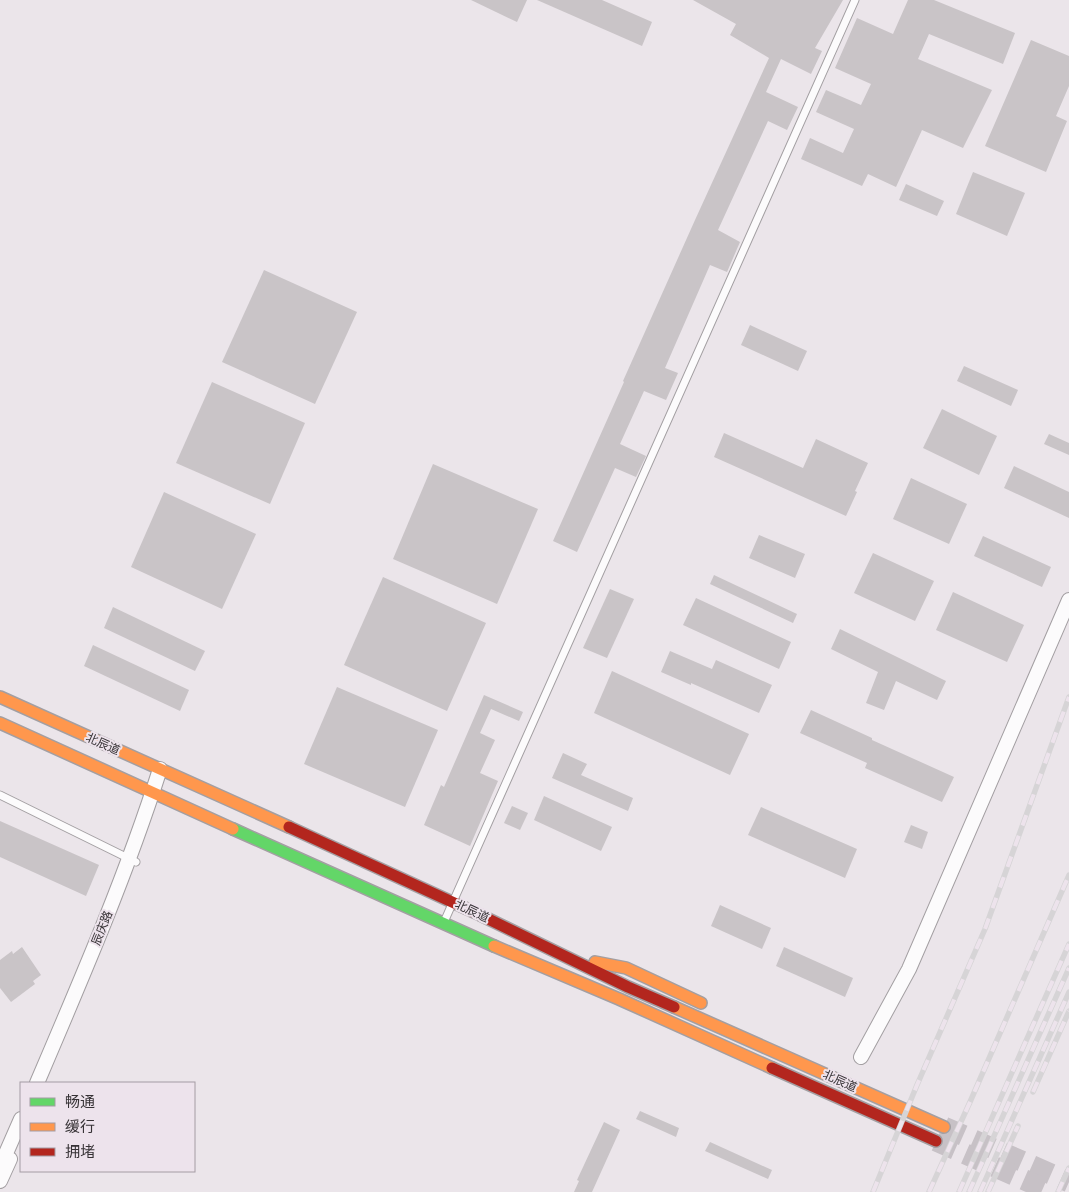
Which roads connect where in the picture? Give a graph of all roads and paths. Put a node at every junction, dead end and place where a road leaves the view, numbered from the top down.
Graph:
1 (855, 0) edge
2 (1069, 600) edge
3 (0, 697) edge
4 (0, 724) edge
5 (164, 771) junction
6 (0, 795) edge
7 (156, 795) junction
8 (133, 860) junction
9 (453, 902) junction
10 (443, 924) junction
11 (565, 956) junction
12 (557, 973) junction
13 (604, 1005) dead end
14 (714, 1009) dead end
15 (861, 1057) dead end
16 (37, 1082) edge
17 (43, 1082) edge
18 (20, 1121) edge
19 (944, 1127) tunnel mouth
20 (20, 1136) edge
21 (936, 1141) tunnel mouth
22 (0, 1167) edge
23 (0, 1181) edge

1 - 9 lane
2 - 15 street
3 - 5 main road, 北辰道
4 - 7 main road, 北辰道
5 - 7 street, 辰庆路
5 - 9 main road, 北辰道
6 - 8 lane
7 - 8 street, 辰庆路
7 - 10 main road, 北辰道
8 - 16 street, 辰庆路
8 - 17 street, 辰庆路
9 - 10 lane
9 - 11 main road, 北辰道
10 - 12 main road, 北辰道
11 - 14 main road
11 - 19 main road, 北辰道
12 - 13 main road
12 - 21 main road, 北辰道
18 - 22 street
20 - 23 street

